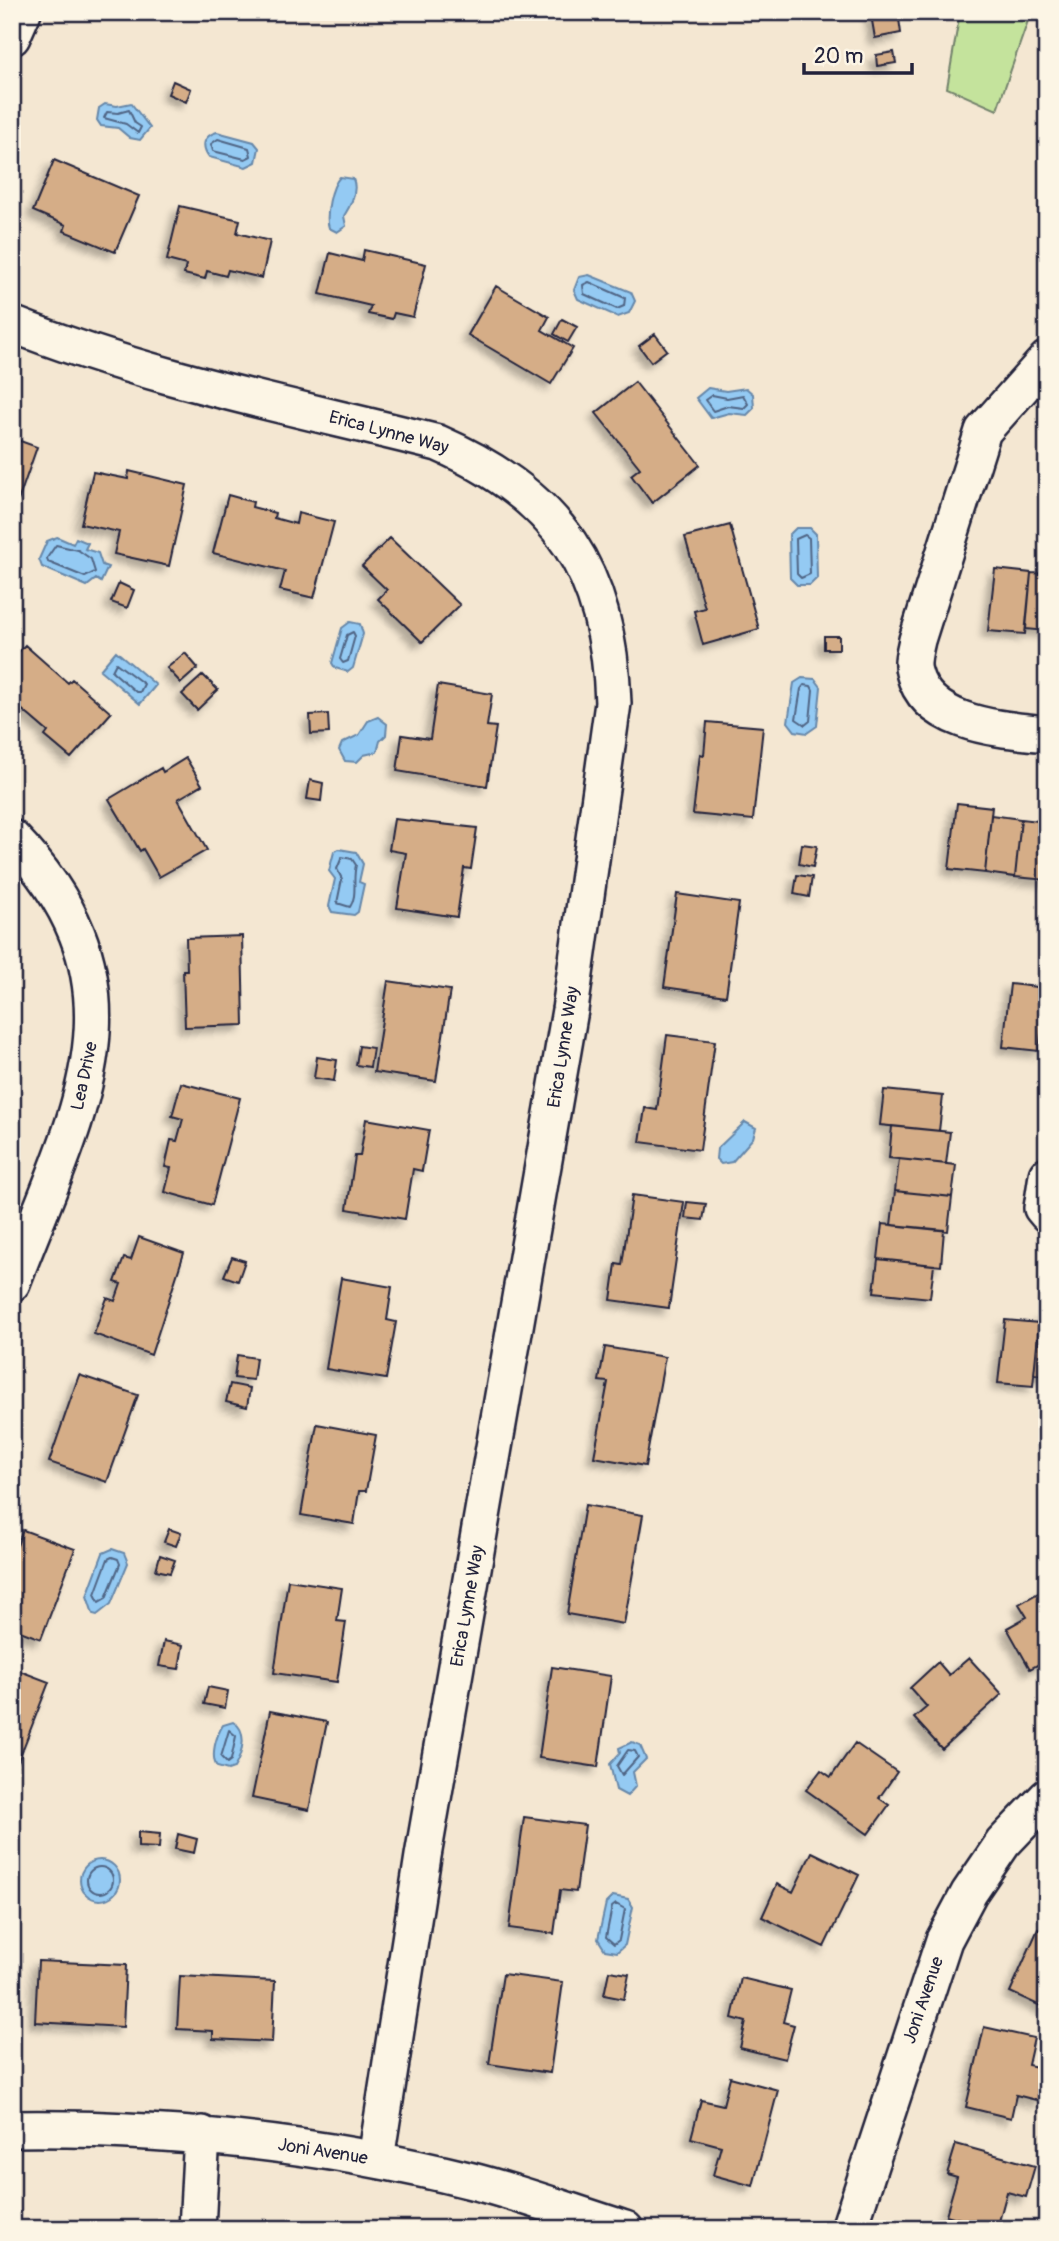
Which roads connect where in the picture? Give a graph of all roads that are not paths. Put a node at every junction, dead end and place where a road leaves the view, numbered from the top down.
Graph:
1 (23, 12) edge
2 (12, 37) edge
3 (12, 324) edge
4 (1047, 359) edge
5 (1047, 734) edge
6 (12, 838) edge
7 (1047, 1175) edge
8 (1047, 1214) edge
9 (12, 1283) edge
10 (1047, 1797) edge
11 (12, 2129) edge
12 (202, 2134) junction
13 (376, 2159) junction
14 (197, 2229) edge
15 (625, 2229) edge
16 (849, 2229) edge

1 - 2 street
3 - 13 street, Erica Lynne Way
4 - 5 street
6 - 9 street, Lea Drive
7 - 8 street
10 - 16 street, Joni Avenue
11 - 12 street, Joni Avenue
12 - 13 street, Joni Avenue
12 - 14 street
13 - 15 street, Joni Avenue

